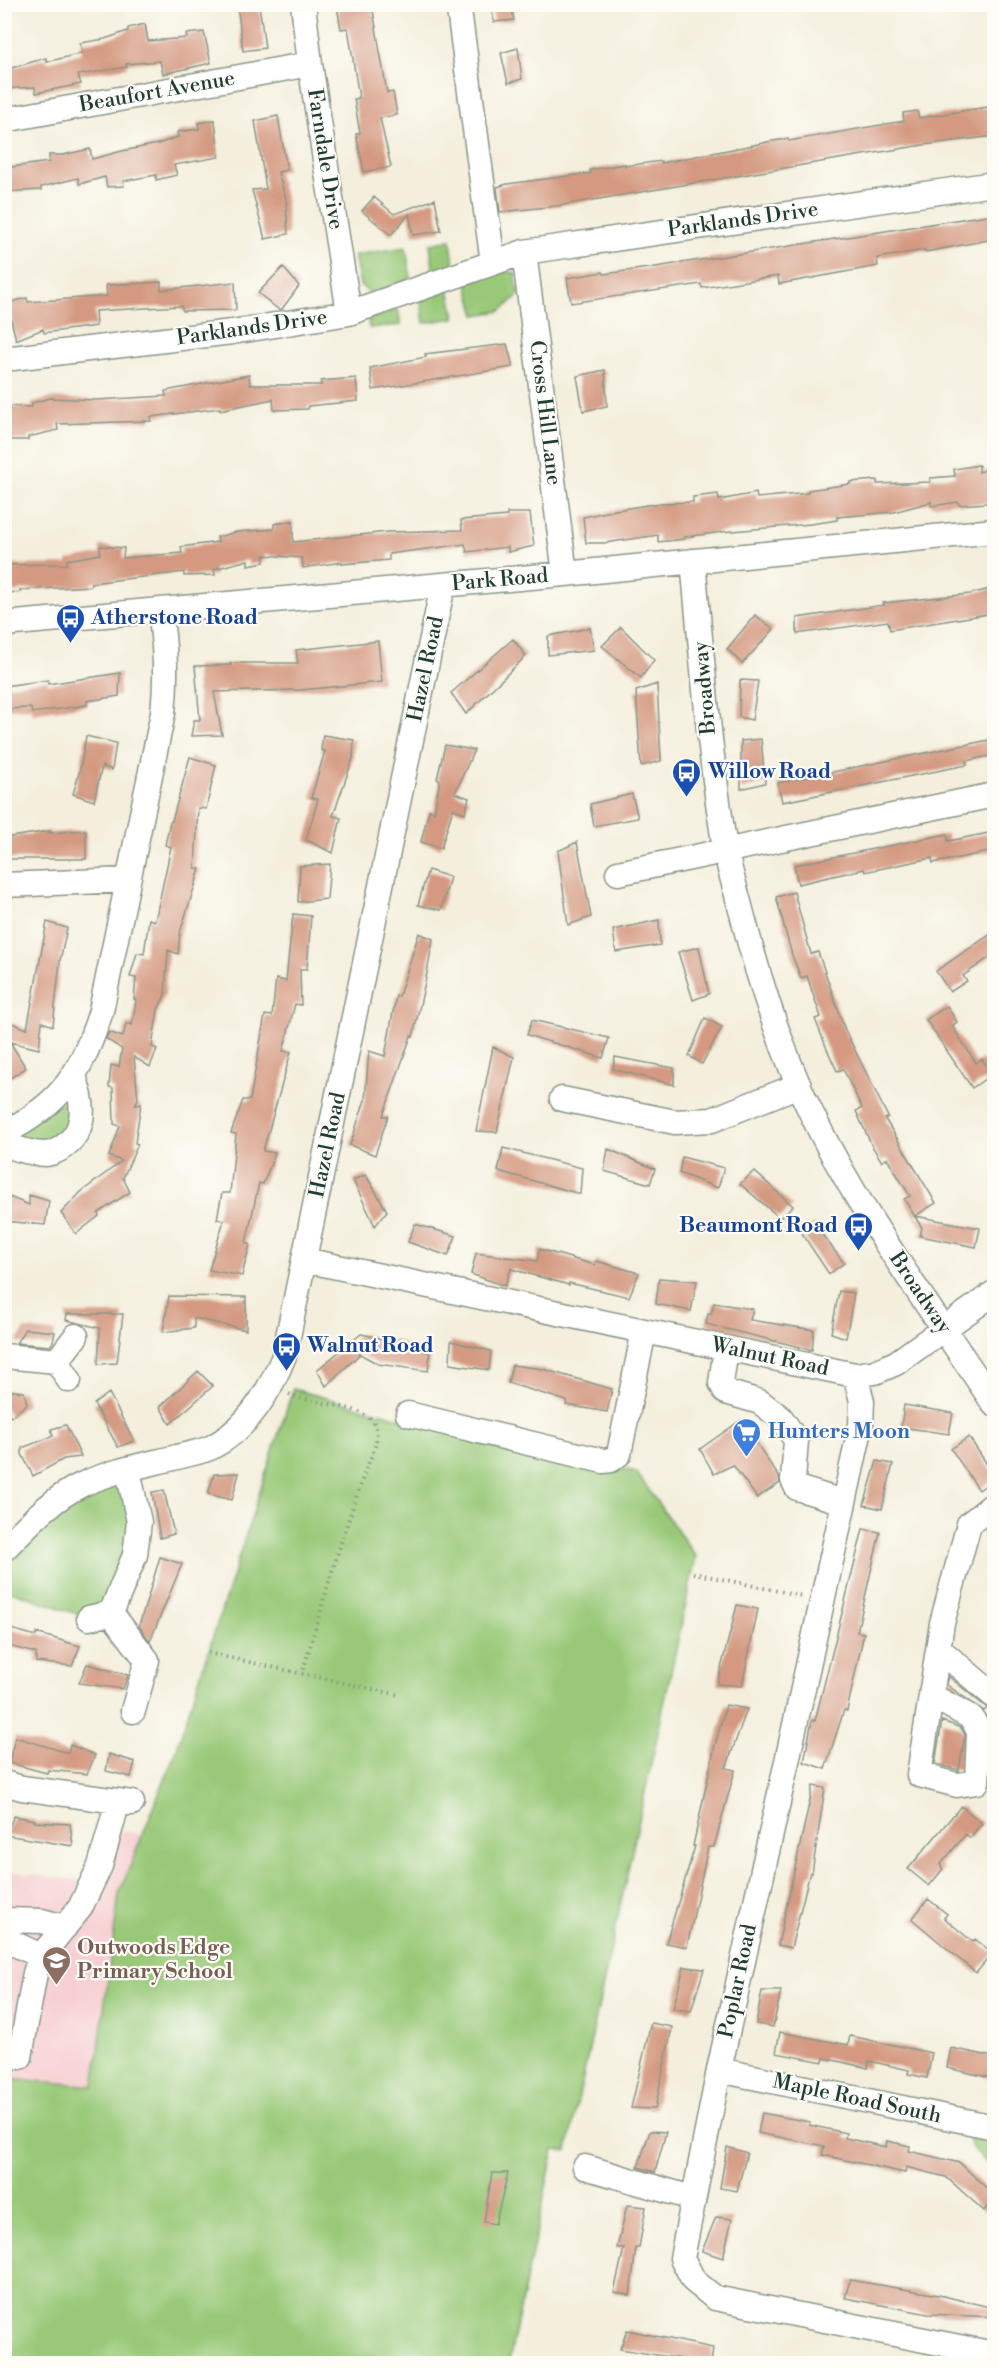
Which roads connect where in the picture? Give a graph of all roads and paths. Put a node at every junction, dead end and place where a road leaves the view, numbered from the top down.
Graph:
1 (303, 4) edge
2 (459, 10) dead end
3 (310, 64) junction
4 (4, 120) edge
5 (994, 184) edge
6 (524, 252) junction
7 (493, 263) junction
8 (349, 313) junction
9 (4, 360) edge
10 (994, 531) edge
11 (693, 561) junction
12 (565, 574) junction
13 (444, 585) junction
14 (160, 610) junction
15 (4, 624) edge
16 (994, 795) edge
17 (725, 850) junction
18 (618, 873) dead end
19 (127, 880) junction
20 (4, 885) edge
21 (74, 1076) junction
22 (799, 1085) junction
23 (562, 1099) dead end
24 (4, 1133) edge
25 (4, 1144) edge
26 (304, 1260) junction
27 (994, 1293) edge
28 (944, 1328) junction
29 (644, 1331) junction
30 (76, 1336) dead end
31 (726, 1348) junction
32 (4, 1356) edge
33 (855, 1375) junction
34 (273, 1384) junction
35 (994, 1404) edge
36 (408, 1414) dead end
37 (128, 1470) junction
38 (843, 1502) junction
39 (994, 1504) edge
40 (4, 1549) edge
41 (693, 1573) dead end
42 (820, 1600) junction
43 (940, 1650) junction
44 (208, 1653) dead end
45 (302, 1674) junction
46 (399, 1695) dead end
47 (993, 1695) dead end
48 (932, 1696) dead end
49 (133, 1711) dead end
50 (4, 1784) edge
51 (4, 1920) edge
52 (65, 1927) junction
53 (4, 1939) edge
54 (41, 1956) junction
55 (20, 2057) dead end
56 (719, 2070) junction
57 (994, 2127) edge
58 (585, 2167) dead end
59 (692, 2198) junction
60 (994, 2354) edge

1 - 3 street, Farndale Drive
2 - 7 street
3 - 4 street, Beaufort Avenue
3 - 8 street, Farndale Drive
5 - 6 street, Parklands Drive
6 - 7 street, Parklands Drive
6 - 12 street, Cross Hill Lane
7 - 8 street, Parklands Drive
8 - 9 street, Parklands Drive
10 - 11 street, Park Road
11 - 12 street, Park Road
11 - 17 street, Broadway
12 - 13 street, Park Road
13 - 14 street, Park Road
13 - 26 street, Hazel Road
14 - 15 street, Park Road
14 - 19 street
16 - 17 street
17 - 18 street
17 - 22 street, Broadway
19 - 20 street
19 - 21 street
21 - 24 street
21 - 25 street
22 - 23 street
22 - 28 street, Broadway
26 - 29 street, Walnut Road
26 - 34 street, Hazel Road
27 - 28 street
28 - 33 street, Walnut Road
28 - 35 street, Broadway
29 - 31 street, Walnut Road
29 - 36 street
30 - 32 street
31 - 33 street, Walnut Road
31 - 38 street
33 - 38 street, Poplar Road
34 - 37 street, Hazel Road
34 - 45 path
37 - 40 street, Hazel Road
37 - 49 street
38 - 42 street, Poplar Road
39 - 43 street
41 - 42 path
42 - 56 street, Poplar Road
43 - 47 street
43 - 48 street
44 - 45 path
45 - 46 path
50 - 52 street
51 - 52 street
52 - 54 street
53 - 54 street
54 - 55 street
56 - 57 street, Maple Road South
56 - 59 street, Poplar Road
58 - 59 street
59 - 60 street, Poplar Road

